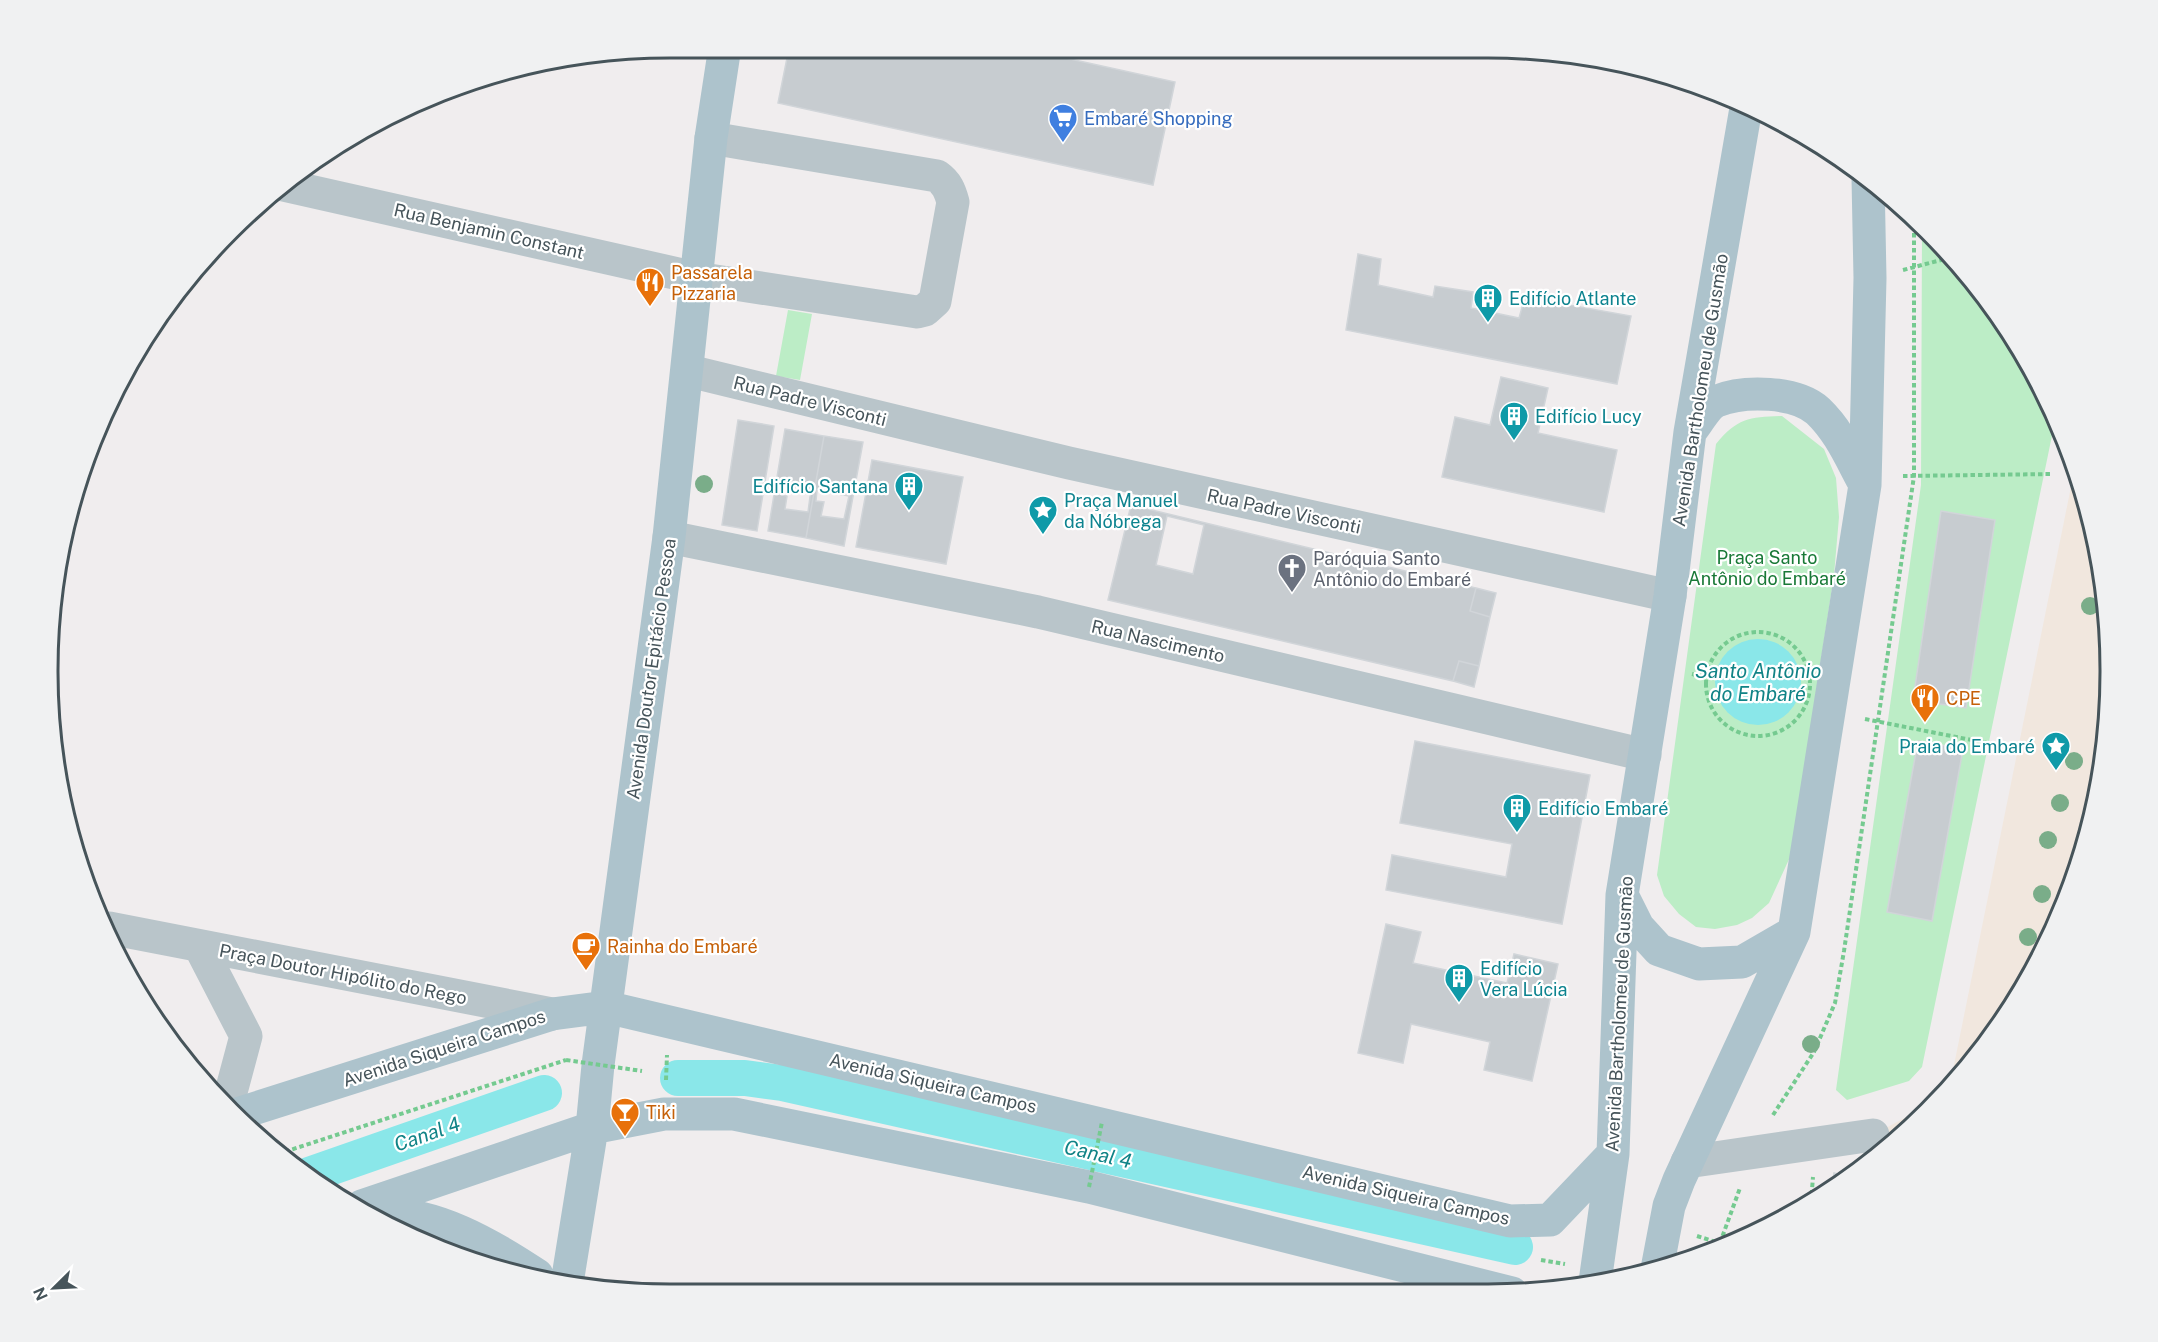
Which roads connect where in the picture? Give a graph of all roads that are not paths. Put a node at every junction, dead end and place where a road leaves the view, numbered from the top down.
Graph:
1 (723, 58) edge
2 (1745, 116) edge
3 (711, 138) junction
4 (295, 188) edge
5 (1868, 192) edge
6 (696, 278) junction
7 (689, 371) junction
8 (1690, 432) junction
9 (1865, 485) junction
10 (669, 537) junction
11 (1670, 596) junction
12 (1645, 755) junction
13 (1622, 895) junction
14 (116, 930) edge
15 (1794, 932) junction
16 (200, 947) junction
17 (606, 1007) junction
18 (552, 1014) junction
19 (230, 1096) edge
20 (246, 1111) edge
21 (592, 1128) junction
22 (1873, 1135) dead end
23 (1613, 1154) junction
24 (1687, 1162) junction
25 (370, 1203) edge
26 (387, 1213) edge
27 (1658, 1259) edge
28 (523, 1265) edge
29 (568, 1274) edge
30 (1596, 1274) edge
31 (1476, 1284) edge

1 - 3 main road, Avenida Doutor Epitácio Pessoa
2 - 8 main road, Avenida Bartholomeu de Gusmão
3 - 6 main road, Avenida Doutor Epitácio Pessoa
3 - 6 street, Rua Benjamin Constant
4 - 6 street, Rua Benjamin Constant
5 - 9 main road
6 - 7 main road, Avenida Doutor Epitácio Pessoa
7 - 10 main road, Avenida Doutor Epitácio Pessoa
7 - 11 street, Rua Padre Visconti
8 - 9 main road
8 - 11 main road, Avenida Bartholomeu de Gusmão
9 - 15 main road
10 - 12 street, Rua Nascimento
10 - 17 main road, Avenida Doutor Epitácio Pessoa
11 - 12 main road, Avenida Bartholomeu de Gusmão
12 - 13 main road, Avenida Bartholomeu de Gusmão
13 - 15 main road
13 - 23 main road, Avenida Bartholomeu de Gusmão
14 - 16 street
15 - 24 main road
16 - 18 street, Praça Doutor Hipólito do Rego
16 - 19 street, Praça Doutor Hipólito do Rego
17 - 18 main road, Avenida Siqueira Campos
17 - 21 main road, Avenida Doutor Epitácio Pessoa
17 - 23 main road, Avenida Siqueira Campos
18 - 20 main road, Avenida Siqueira Campos
21 - 25 main road
21 - 29 main road, Avenida Doutor Epitácio Pessoa
21 - 31 main road
22 - 24 street
23 - 30 main road, Avenida Bartholomeu de Gusmão
24 - 27 main road
26 - 28 main road

